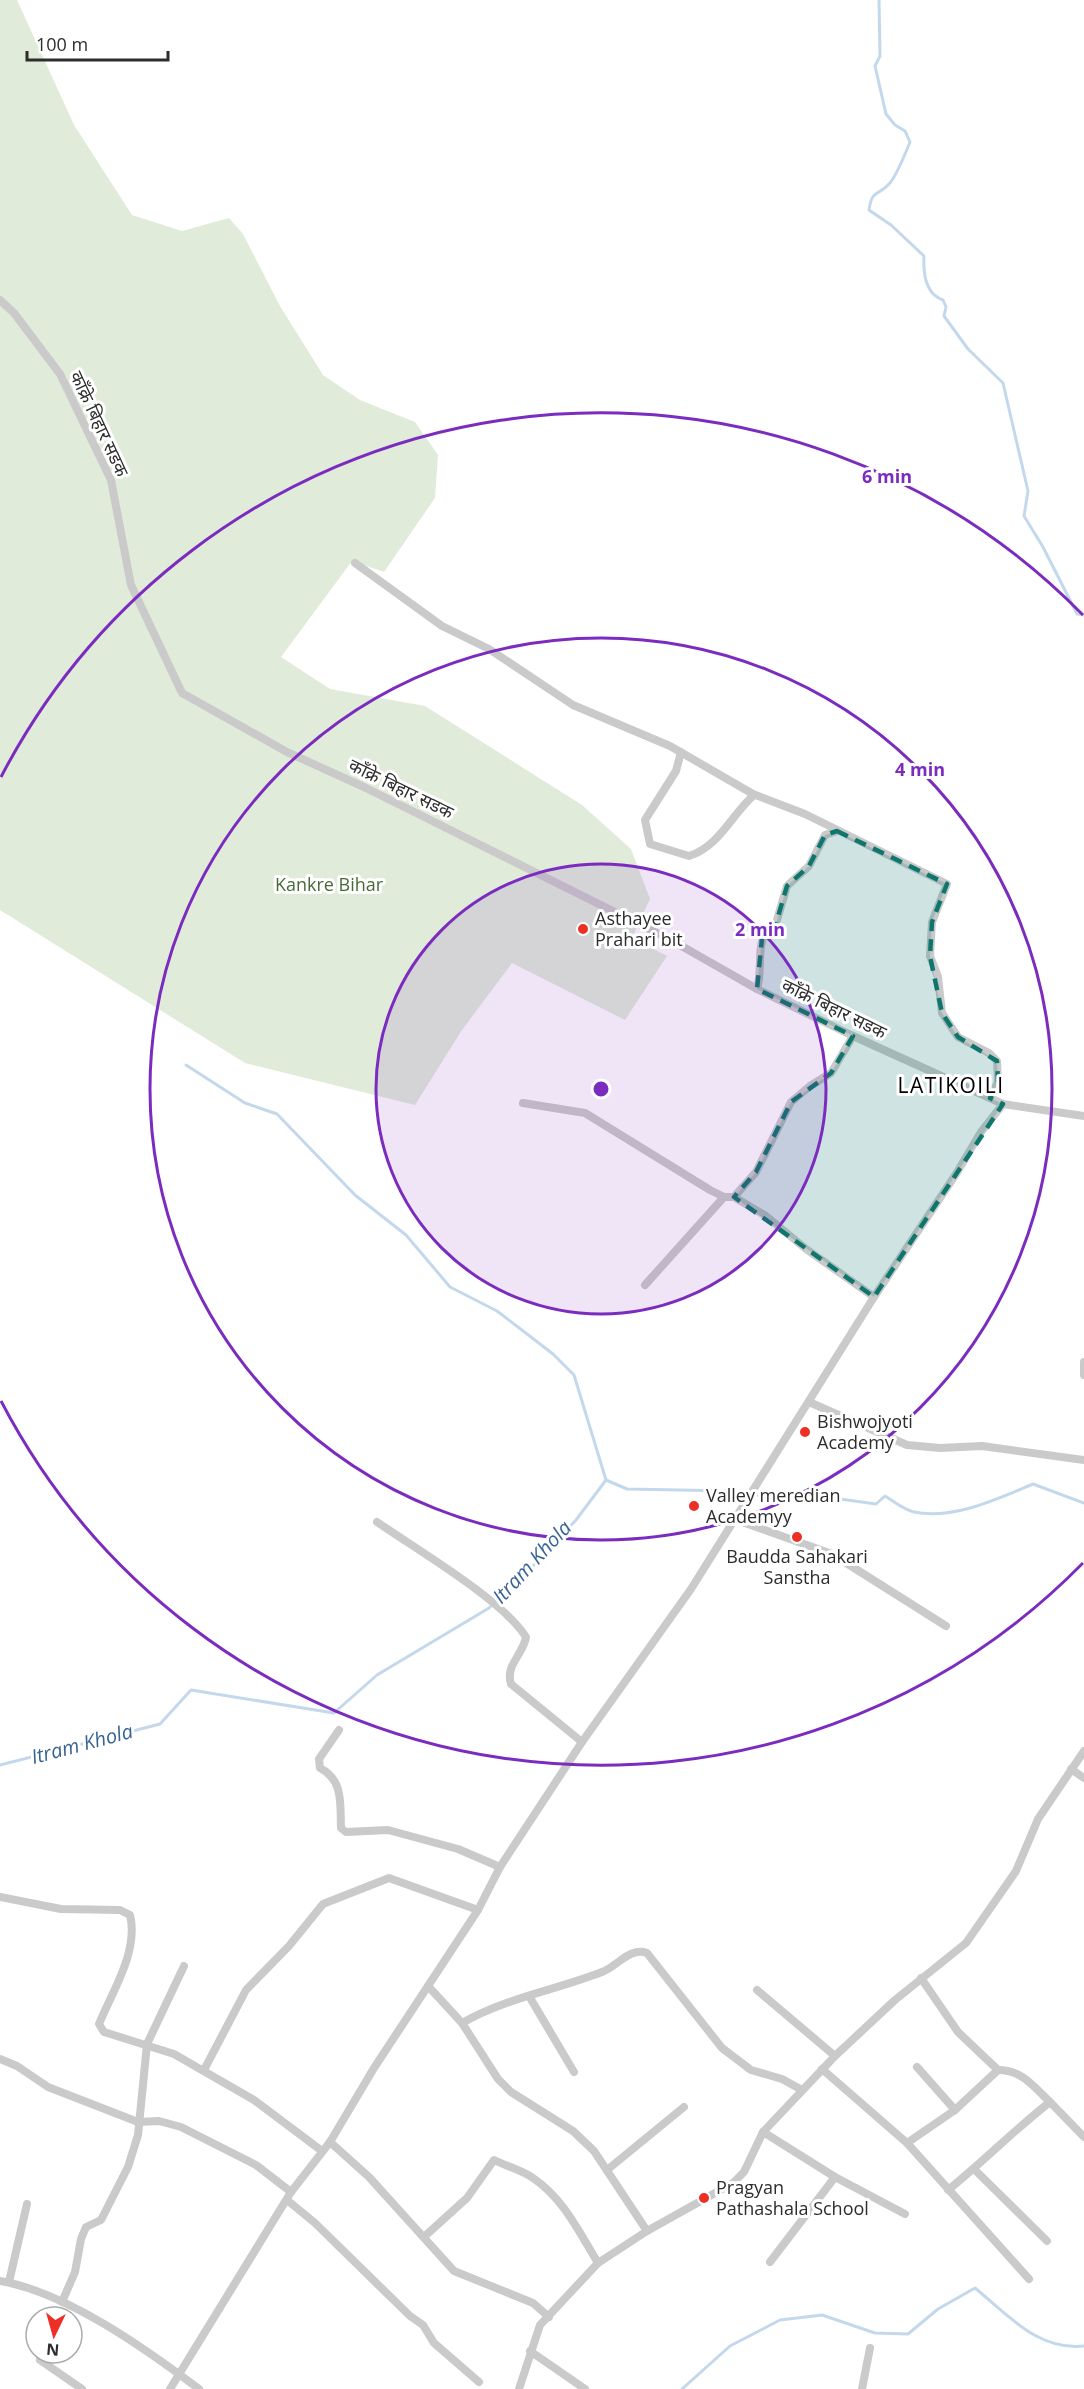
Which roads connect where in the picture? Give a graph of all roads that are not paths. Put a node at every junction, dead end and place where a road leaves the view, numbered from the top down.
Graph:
1 (0, 300) edge
2 (355, 563) dead end
3 (681, 752) junction
4 (754, 795) junction
5 (837, 831) junction
6 (757, 988) junction
7 (853, 1036) junction
8 (990, 1098) junction
9 (523, 1103) dead end
10 (1003, 1104) junction
11 (1084, 1116) edge
12 (724, 1197) junction
13 (734, 1197) junction
14 (645, 1285) dead end
15 (873, 1297) junction
16 (1084, 1362) edge
17 (1084, 1375) edge
18 (809, 1402) junction
19 (1084, 1460) edge
20 (734, 1519) junction
21 (377, 1522) dead end
22 (946, 1626) dead end
23 (339, 1730) dead end
24 (582, 1742) junction
25 (1084, 1750) edge
26 (1071, 1769) junction
27 (1084, 1778) edge
28 (500, 1867) junction
29 (0, 1897) edge
30 (478, 1910) junction
31 (184, 1966) dead end
32 (921, 1978) junction
33 (428, 1986) junction
34 (757, 1990) dead end
35 (530, 1996) junction
36 (462, 2023) junction
37 (147, 2044) junction
38 (834, 2056) junction
39 (0, 2059) edge
40 (917, 2067) dead end
41 (204, 2070) junction
42 (822, 2070) junction
43 (998, 2070) junction
44 (574, 2072) dead end
45 (802, 2090) junction
46 (1050, 2102) junction
47 (684, 2107) dead end
48 (955, 2110) junction
49 (138, 2122) junction
50 (763, 2132) junction
51 (1084, 2137) edge
52 (330, 2142) junction
53 (907, 2143) junction
54 (322, 2151) junction
55 (974, 2169) junction
56 (607, 2170) junction
57 (835, 2177) junction
58 (948, 2190) junction
59 (289, 2196) junction
60 (27, 2204) dead end
61 (905, 2214) dead end
62 (648, 2231) junction
63 (424, 2236) junction
64 (1047, 2241) dead end
65 (770, 2262) dead end
66 (598, 2264) junction
67 (1029, 2279) dead end
68 (4, 2281) edge
69 (62, 2302) junction
70 (549, 2317) junction
71 (870, 2348) dead end
72 (530, 2351) junction
73 (47, 2365) edge
74 (179, 2374) junction
75 (479, 2382) dead end
76 (82, 2389) edge
77 (170, 2389) edge
78 (199, 2389) edge
79 (519, 2389) edge
80 (585, 2389) edge
81 (862, 2389) edge

1 - 6 street, काँक्रे बिहार सडक
2 - 3 street
3 - 4 street
3 - 4 street
4 - 5 street
5 - 6 street
5 - 8 street
6 - 7 street, काँक्रे बिहार सडक
7 - 8 street, काँक्रे बिहार सडक
7 - 13 street
8 - 10 street, काँक्रे बिहार सडक
9 - 12 street
10 - 11 street, काँक्रे बिहार सडक
10 - 15 street
12 - 13 street
12 - 14 street
13 - 15 street
15 - 18 street
16 - 17 street
18 - 19 street
18 - 20 street
20 - 22 street
20 - 24 street
21 - 24 street
23 - 28 street
24 - 28 street
25 - 26 street
26 - 27 street
26 - 32 street
28 - 30 street
29 - 37 street
30 - 33 street
30 - 41 street
31 - 37 street
32 - 38 street
32 - 43 street
33 - 36 street
33 - 52 street
34 - 38 street
35 - 36 street
35 - 44 street
35 - 45 street
36 - 56 street
37 - 41 street
37 - 49 street
38 - 42 street
39 - 49 street
40 - 48 street
41 - 54 street
42 - 45 street
42 - 53 street
43 - 46 street
43 - 48 street
45 - 50 street
46 - 51 street
46 - 55 street
47 - 56 street
48 - 53 street
49 - 59 street
49 - 69 street
50 - 57 street
50 - 62 street
52 - 54 street
52 - 63 street
53 - 58 street
54 - 59 street
55 - 58 street
55 - 64 street
56 - 62 street
57 - 61 street
57 - 65 street
58 - 67 street
59 - 74 street
59 - 75 street
60 - 68 street
62 - 66 street
63 - 66 street
63 - 70 street
66 - 70 street
68 - 69 street
69 - 74 street
70 - 72 street
71 - 81 street
72 - 79 street
72 - 80 street
73 - 76 street
74 - 77 street
74 - 78 street

